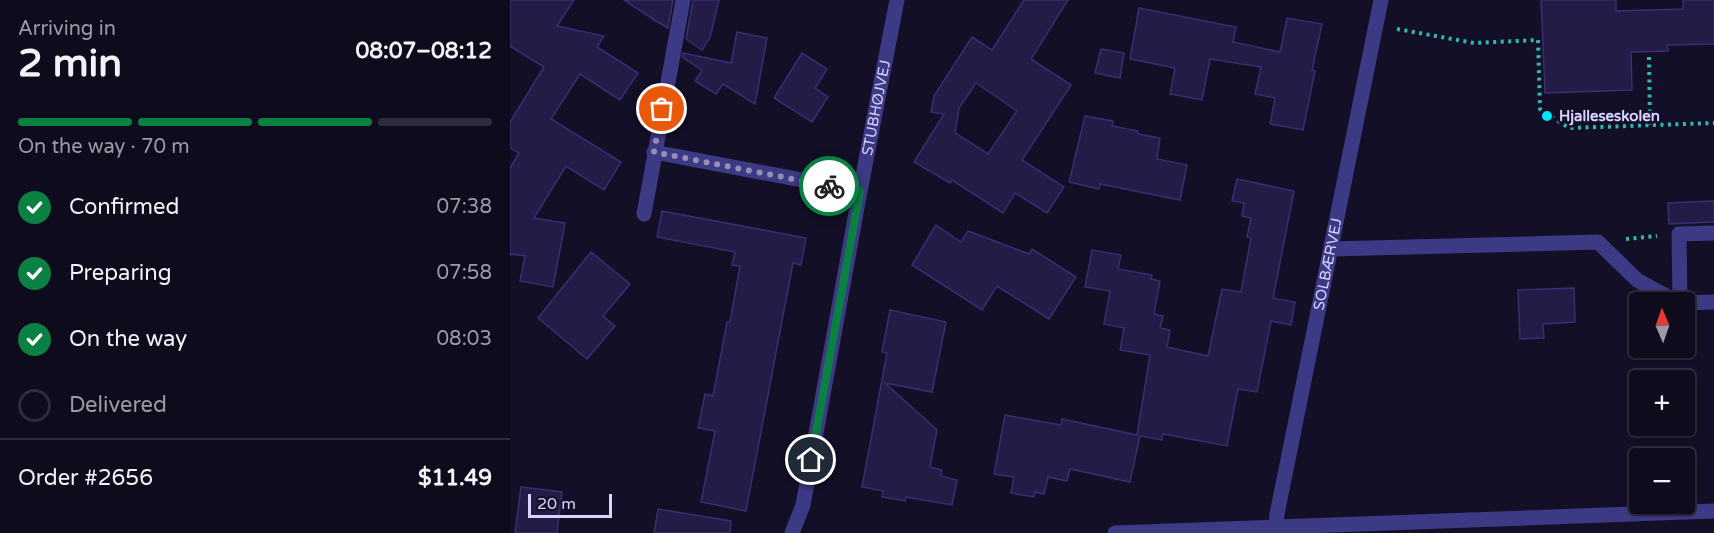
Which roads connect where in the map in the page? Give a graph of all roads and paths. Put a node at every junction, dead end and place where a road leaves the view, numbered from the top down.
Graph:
1 (682, 0) edge
2 (897, 0) edge
3 (1381, 0) edge
4 (1376, 24) junction
5 (1649, 57) dead end
6 (1714, 123) edge
7 (1650, 125) junction
8 (654, 152) junction
9 (860, 191) junction
10 (644, 214) dead end
11 (1714, 233) edge
12 (1678, 234) junction
13 (1599, 242) junction
14 (1331, 249) junction
15 (1659, 292) edge
16 (1679, 292) edge
17 (1714, 302) edge
18 (1695, 303) edge
19 (1714, 511) edge
20 (1276, 527) junction
21 (792, 533) edge
22 (1115, 533) edge

1 - 8 street
2 - 9 street, STUBHØJVEJ
3 - 4 street, SOLBÆRVEJ
4 - 7 path
4 - 14 street, SOLBÆRVEJ
5 - 7 path
6 - 7 path
8 - 9 street
8 - 10 street
9 - 21 street, STUBHØJVEJ
11 - 12 street
12 - 13 path
12 - 16 street
13 - 14 street
13 - 15 street
14 - 20 street, SOLBÆRVEJ
17 - 18 street
19 - 20 street
20 - 22 street

